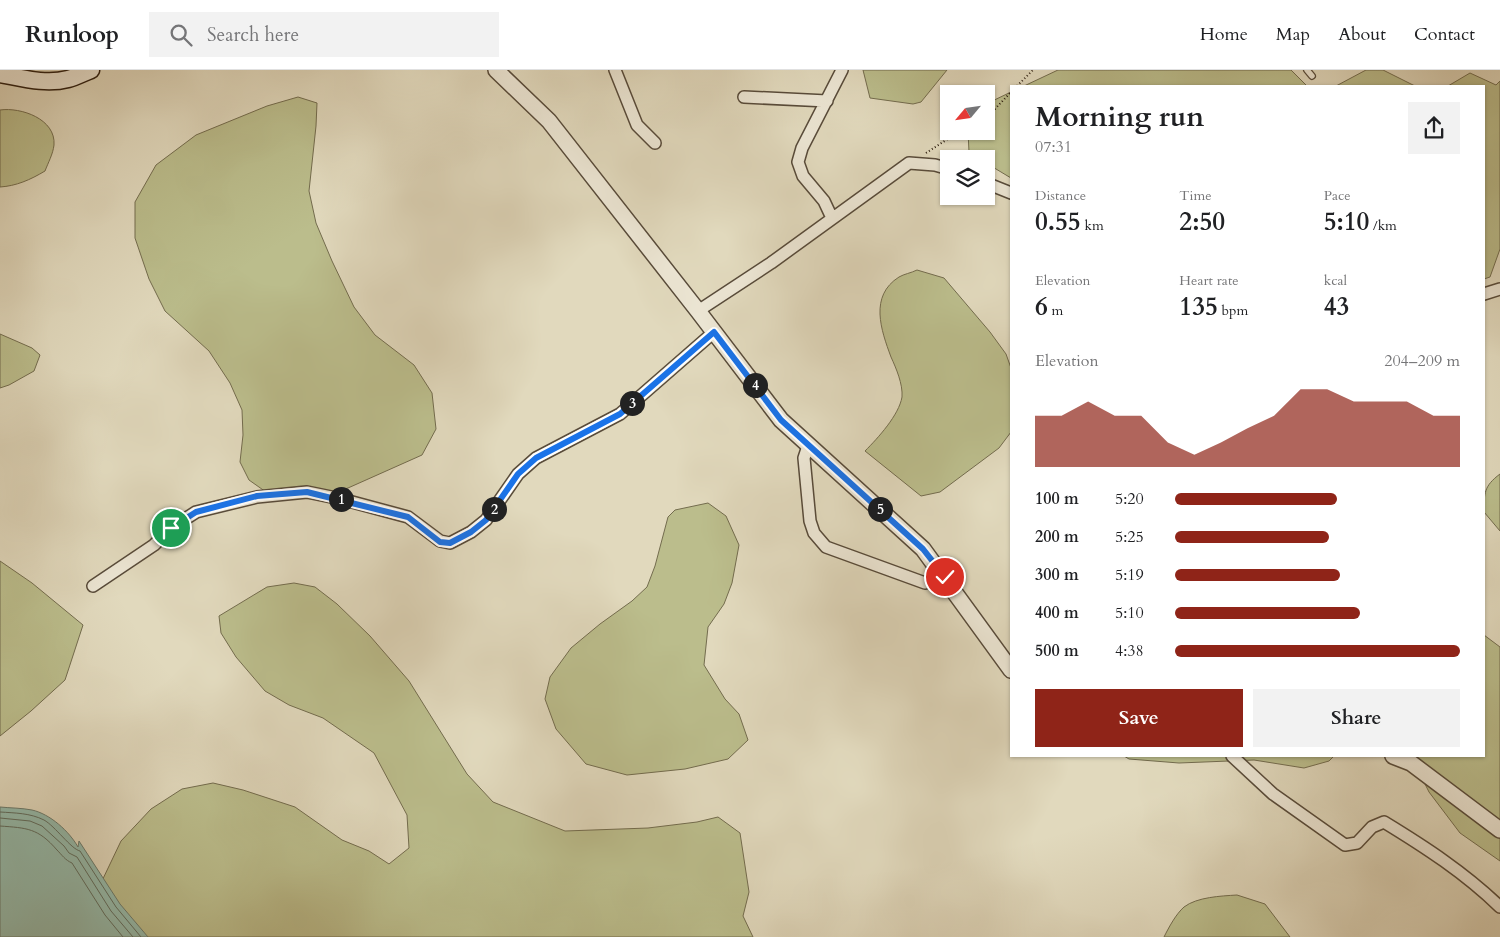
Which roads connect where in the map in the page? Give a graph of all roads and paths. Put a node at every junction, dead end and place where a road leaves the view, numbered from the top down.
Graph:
1 (91, 70) edge
2 (615, 70) edge
3 (842, 70) edge
4 (1033, 70) edge
5 (1307, 70) edge
6 (504, 73) edge
7 (0, 74) edge
8 (1312, 76) dead end
9 (1018, 85) edge
10 (1010, 93) edge
11 (744, 97) dead end
12 (827, 100) junction
13 (995, 109) edge
14 (946, 140) edge
15 (654, 143) dead end
16 (909, 163) junction
17 (940, 166) edge
18 (995, 187) edge
19 (1010, 193) edge
20 (832, 218) junction
21 (1500, 290) edge
22 (1485, 294) edge
23 (698, 311) junction
24 (714, 332) junction
25 (808, 446) junction
26 (945, 577) junction
27 (93, 586) dead end
28 (1010, 669) edge
29 (1233, 757) edge
30 (1396, 757) edge
31 (1500, 830) edge
32 (1500, 907) edge

1 - 7 main road
2 - 15 street
3 - 12 street
4 - 9 path
5 - 8 lane
6 - 23 street
10 - 13 path
11 - 12 street
12 - 20 street
14 - 16 path
16 - 17 street
16 - 20 street
18 - 19 street
20 - 23 street
21 - 22 street
23 - 24 street
24 - 25 street
24 - 27 street
25 - 26 street
25 - 26 street
26 - 28 street
29 - 32 street
30 - 31 street

